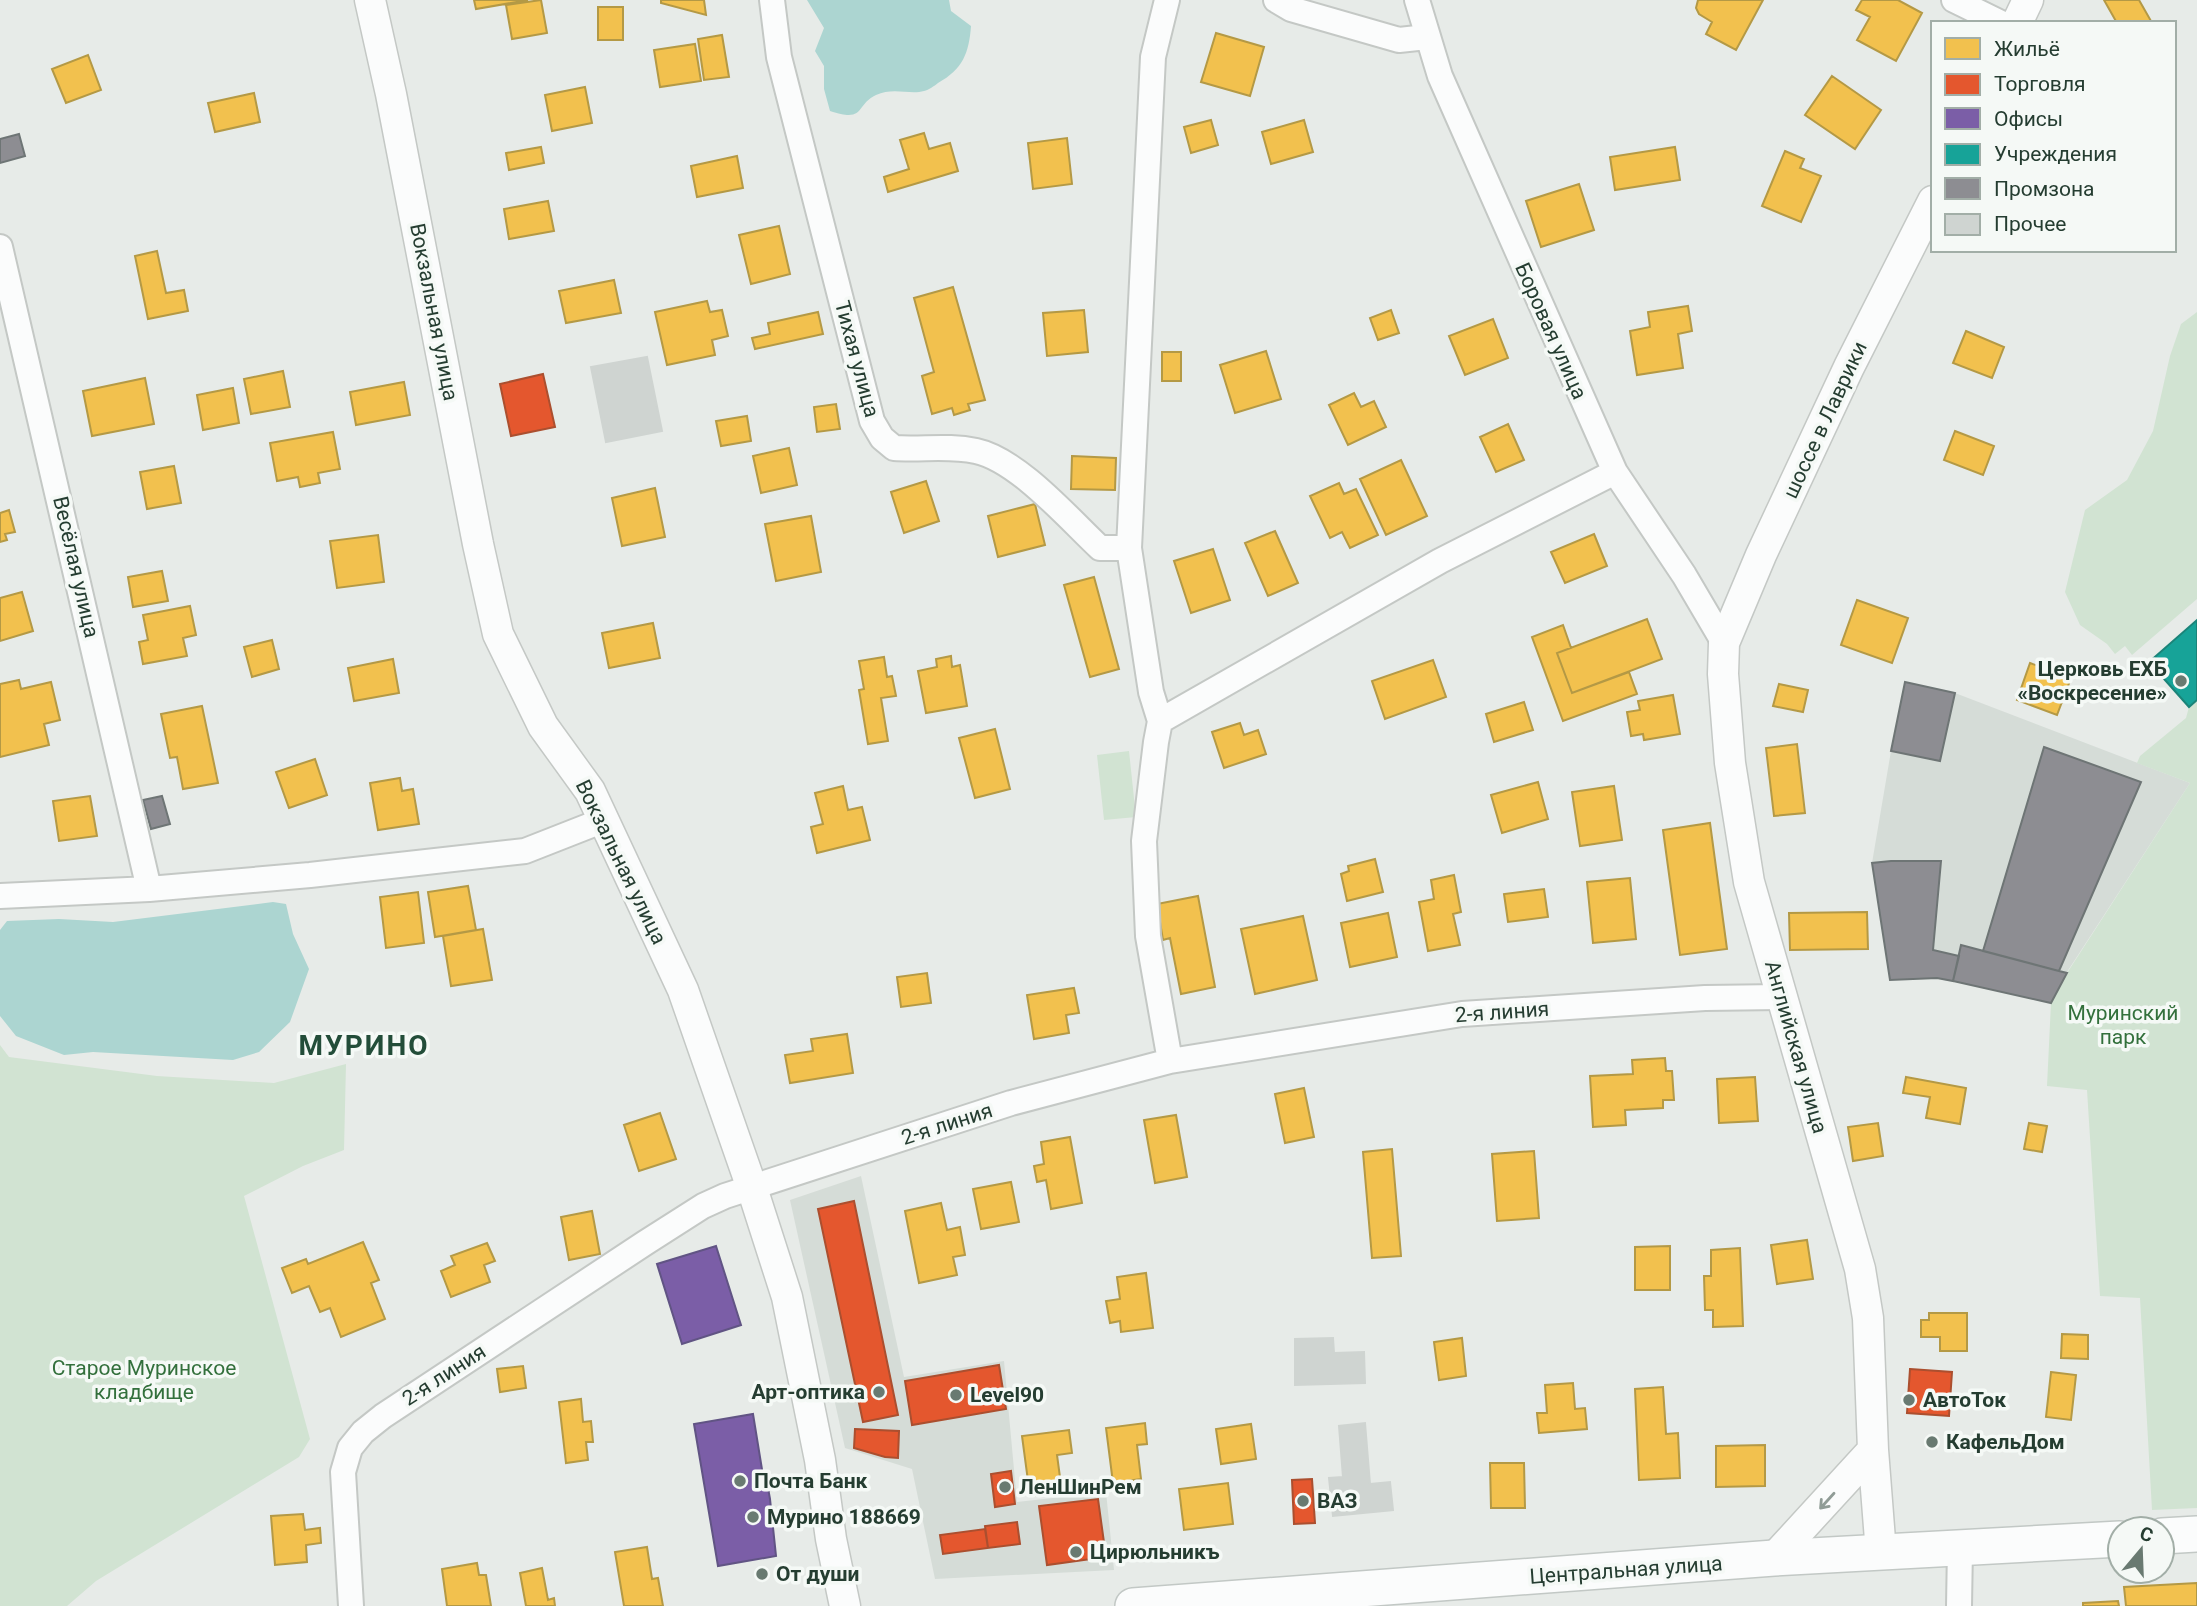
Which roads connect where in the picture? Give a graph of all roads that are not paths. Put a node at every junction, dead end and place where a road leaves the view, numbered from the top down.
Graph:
1 (370, 0) edge
2 (772, 0) edge
3 (1167, 0) edge
4 (1276, 0) edge
5 (1418, 0) edge
6 (1954, 0) edge
7 (2028, 0) edge
8 (1997, 21) edge
9 (2018, 21) edge
10 (1427, 37) junction
11 (1931, 205) edge
12 (0, 247) edge
13 (1615, 472) junction
14 (1129, 548) junction
15 (1724, 643) junction
16 (1160, 721) junction
17 (604, 820) junction
18 (149, 889) junction
19 (0, 895) edge
20 (1781, 997) junction
21 (1170, 1061) junction
22 (752, 1188) junction
23 (1873, 1450) junction
24 (2197, 1534) edge
25 (2176, 1535) edge
26 (2106, 1540) edge
27 (1960, 1548) junction
28 (1881, 1553) junction
29 (1774, 1558) junction
30 (351, 1606) edge
31 (845, 1606) edge
32 (1133, 1606) edge
33 (1959, 1606) edge

1 - 17 street, Вокзальная улица
2 - 14 street, Тихая улица
3 - 14 street
4 - 10 street
5 - 10 street, Боровая улица
6 - 8 street
7 - 9 street
10 - 13 street, Боровая улица
11 - 15 street, шоссе в Лаврики
12 - 18 street, Весёлая улица
13 - 15 street, Боровая улица
13 - 16 street
14 - 16 street
15 - 20 street, Английская улица
16 - 21 street
17 - 18 street
17 - 22 street, Вокзальная улица
18 - 19 street
20 - 21 street, 2-я линия
20 - 23 street, Английская улица
21 - 22 street, 2-я линия
22 - 30 street, 2-я линия
22 - 31 street, Вокзальная улица
23 - 28 street, Английская улица
23 -> 29 street
24 - 25 main road
26 - 27 main road, Центральная улица
27 - 28 main road, Центральная улица
27 - 33 street
28 - 29 main road, Центральная улица
29 - 32 main road, Центральная улица

